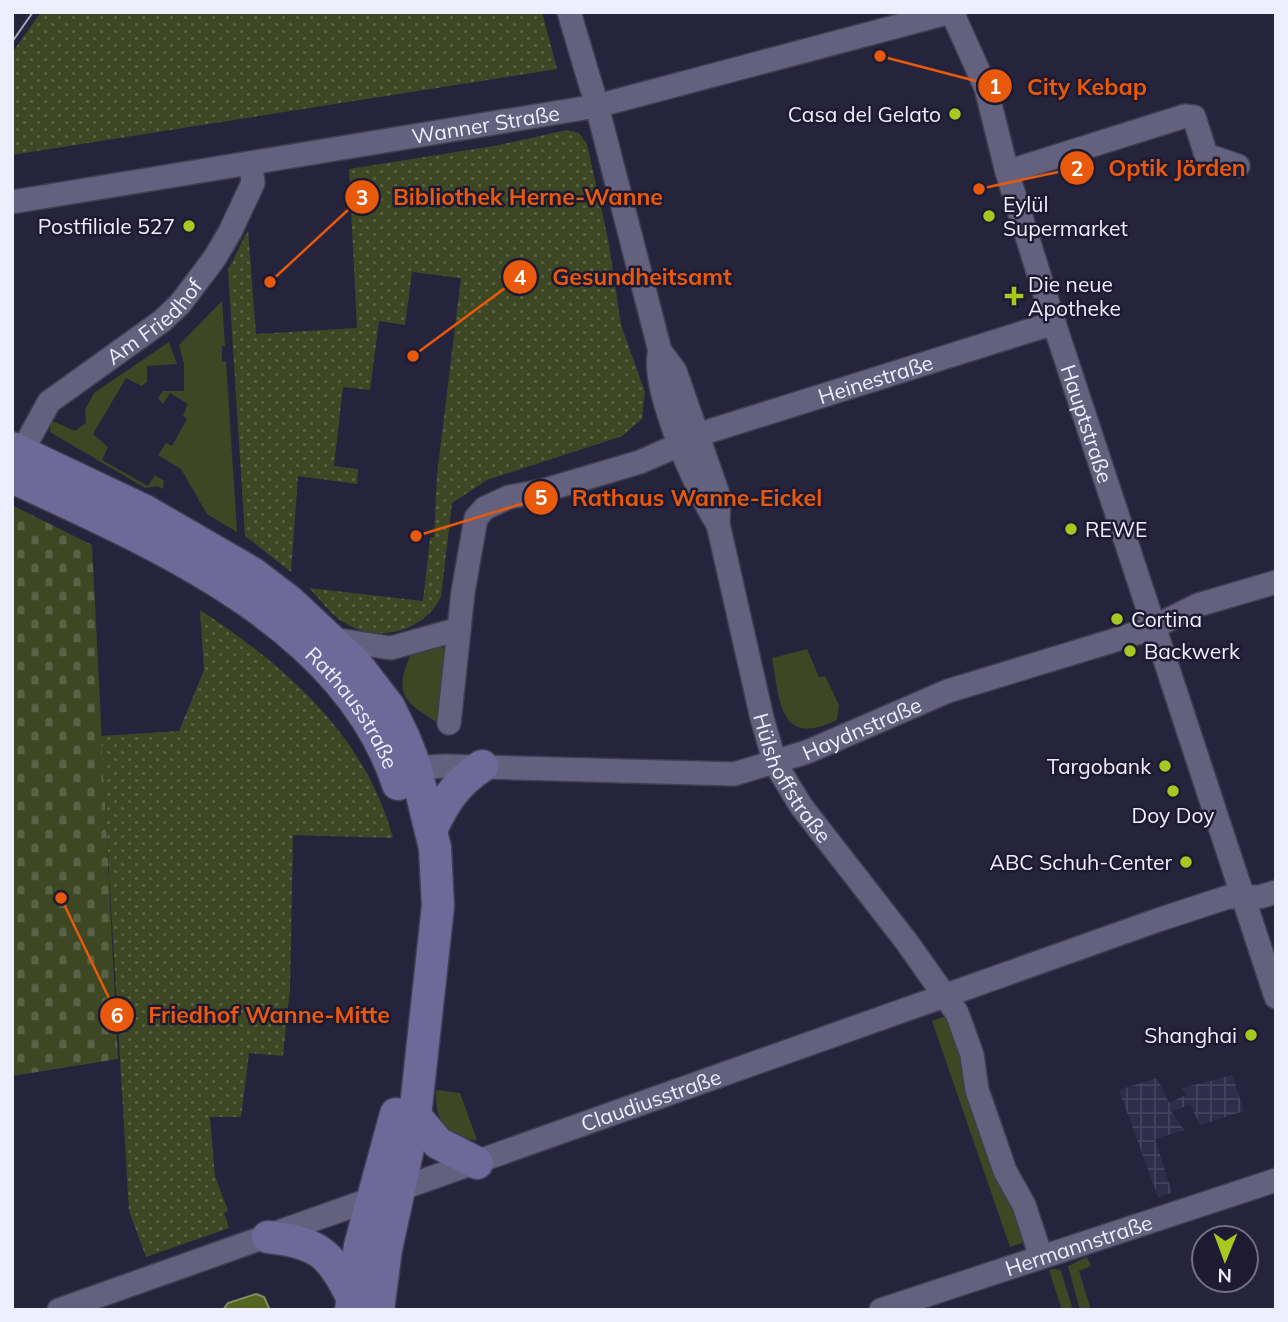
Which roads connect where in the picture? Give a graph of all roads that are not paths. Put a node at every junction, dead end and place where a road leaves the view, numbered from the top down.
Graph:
1 (569, 12) edge
2 (952, 12) edge
3 (597, 106) junction
4 (251, 165) junction
5 (1238, 166) dead end
6 (1007, 172) junction
7 (12, 202) edge
8 (1054, 323) junction
9 (689, 439) junction
10 (16, 469) edge
11 (153, 531) junction
12 (1276, 582) edge
13 (1152, 628) junction
14 (459, 629) junction
15 (332, 639) junction
16 (449, 723) dead end
17 (775, 763) junction
18 (482, 766) junction
19 (405, 769) junction
20 (431, 830) junction
21 (1276, 892) edge
22 (1243, 897) junction
23 (944, 996) junction
24 (1276, 997) edge
25 (415, 1116) junction
26 (477, 1163) junction
27 (1275, 1180) edge
28 (385, 1195) junction
29 (268, 1237) junction
30 (1041, 1257) junction
31 (360, 1305) edge
32 (59, 1310) edge
33 (881, 1310) edge

1 - 3 street, Hülshoffstraße
2 - 3 street, Wanner Straße
2 - 6 street, Hauptstraße
3 - 4 street, Wanner Straße
3 - 9 street, Hülshoffstraße
4 - 7 street, Wanner Straße
4 - 10 street, Am Friedhof
5 - 6 street
6 - 8 street, Hauptstraße
8 - 9 street, Heinestraße
8 - 13 street, Hauptstraße
9 - 14 street, Heinestraße
9 - 17 street, Hülshoffstraße
10 - 11 street, Rathausstraße
11 - 15 street, Rathausstraße
11 - 19 street, Rathausstraße
12 - 13 street, Haydnstraße
13 - 17 street, Haydnstraße
13 - 22 street, Hauptstraße
14 - 15 street, Rathausstraße
14 - 16 street
15 - 19 street, Rathausstraße
17 - 18 street, Haydnstraße
17 - 23 street, Hülshoffstraße
18 - 19 street, Haydnstraße
18 - 20 street
19 - 20 street, Rathausstraße
19 - 28 street, Rathausstraße
20 - 25 street, Rathausstraße
21 - 22 street, Claudiusstraße
22 - 23 street, Claudiusstraße
22 - 24 street, Hauptstraße
23 - 26 street, Claudiusstraße
23 - 30 street, Hülshoffstraße
25 - 26 street
25 - 28 street, Rathausstraße
26 - 28 street, Claudiusstraße
27 - 30 street, Hermannstraße
28 - 29 street, Claudiusstraße
28 - 31 street, Rathausstraße
29 - 31 street
29 - 32 street, Claudiusstraße
30 - 33 street, Hermannstraße

